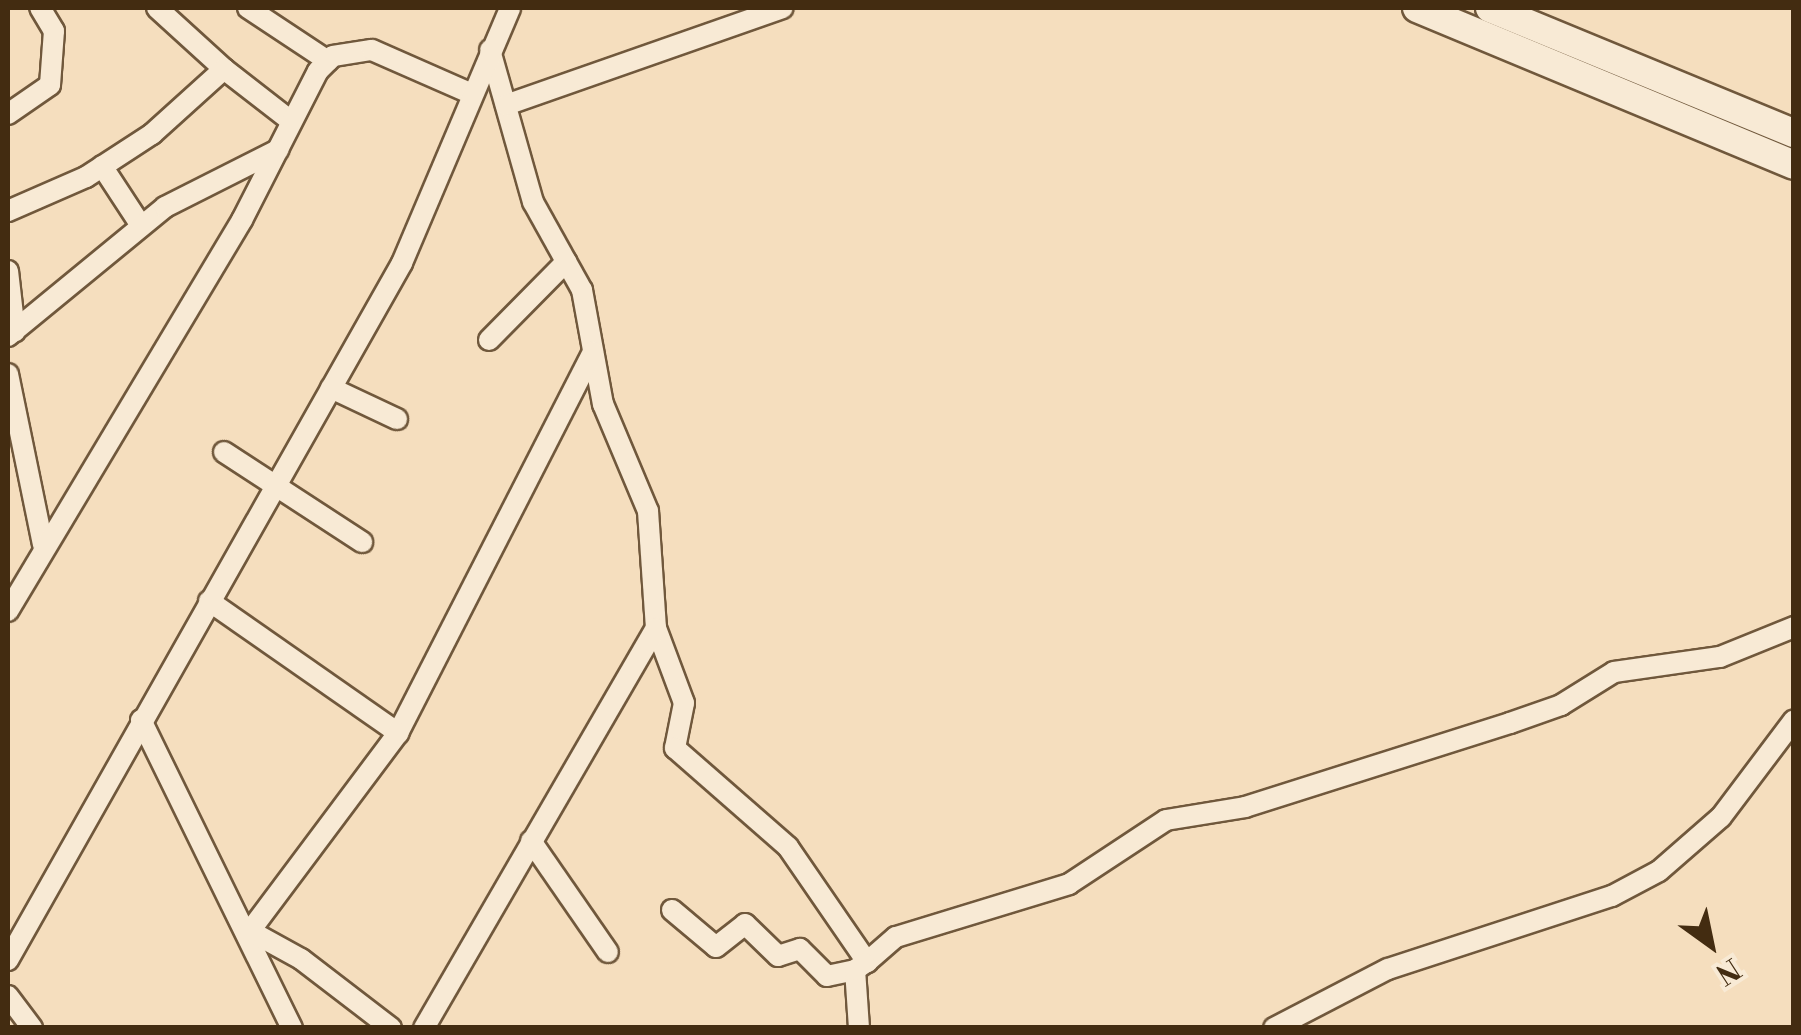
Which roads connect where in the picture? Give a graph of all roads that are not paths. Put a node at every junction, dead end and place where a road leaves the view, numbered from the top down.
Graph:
1 (40, 8) edge
2 (157, 8) edge
3 (248, 8) edge
4 (510, 8) edge
5 (783, 8) edge
6 (1418, 8) edge
7 (1490, 8) edge
8 (490, 50) junction
9 (328, 61) junction
10 (224, 69) junction
11 (472, 94) junction
12 (506, 105) junction
13 (8, 114) edge
14 (291, 121) junction
15 (1794, 132) edge
16 (278, 150) junction
17 (1794, 165) edge
18 (102, 166) junction
19 (8, 211) edge
20 (140, 224) junction
21 (566, 262) junction
22 (8, 270) edge
23 (11, 334) edge
24 (489, 340) dead end
25 (593, 352) junction
26 (8, 374) edge
27 (330, 388) junction
28 (397, 420) dead end
29 (224, 452) dead end
30 (276, 483) junction
31 (362, 542) dead end
32 (43, 544) junction
33 (209, 601) junction
34 (8, 611) edge
35 (1794, 627) edge
36 (656, 628) junction
37 (141, 720) junction
38 (1794, 720) edge
39 (398, 733) junction
40 (531, 840) junction
41 (672, 910) dead end
42 (250, 930) junction
43 (9, 949) edge
44 (608, 952) dead end
45 (861, 966) junction
46 (8, 996) edge
47 (32, 1028) edge
48 (292, 1028) edge
49 (391, 1028) edge
50 (424, 1028) edge
51 (859, 1028) edge
52 (1274, 1028) edge

1 - 13 street
2 - 10 street
3 - 9 street
4 - 8 street
5 - 12 street
6 - 17 main road
7 - 15 main road
8 - 11 street
8 - 12 street
9 - 11 street
9 - 14 street
10 - 14 street
10 - 18 street
11 - 27 street
12 - 21 street
14 - 16 street
16 - 20 street
16 - 32 street
18 - 19 street
18 - 20 street
20 - 23 street
21 - 24 street
21 - 25 street
22 - 23 street
25 - 36 street
25 - 39 street
26 - 32 street
27 - 28 street
27 - 30 street
29 - 30 street
30 - 31 street
30 - 33 street
32 - 34 street
33 - 37 street
33 - 39 street
35 - 45 street
36 - 40 street
36 - 45 street
37 - 42 street
37 - 43 street
38 - 52 street
39 - 42 street
40 - 44 street
40 - 50 street
41 - 45 street
42 - 48 street
42 - 49 street
45 - 51 street
46 - 47 street

